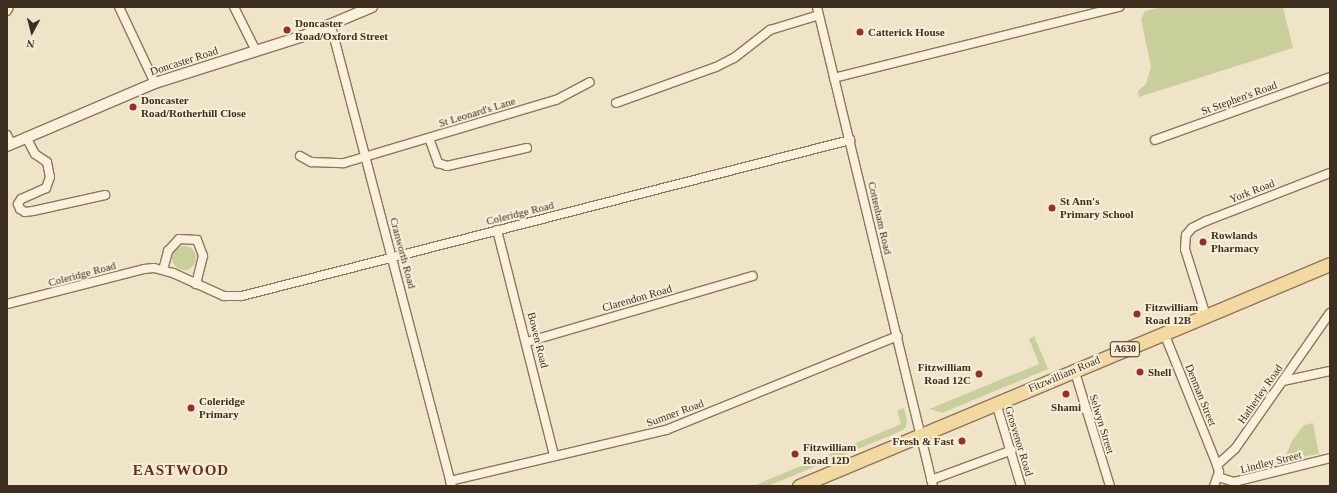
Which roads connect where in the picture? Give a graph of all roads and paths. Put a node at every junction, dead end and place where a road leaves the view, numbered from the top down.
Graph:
1 (9, 7) edge
2 (119, 7) edge
3 (234, 7) edge
4 (1119, 7) edge
5 (367, 8) edge
6 (7, 11) edge
7 (818, 11) edge
8 (331, 26) junction
9 (256, 51) junction
10 (1330, 77) edge
11 (834, 78) junction
12 (590, 82) dead end
13 (155, 83) junction
14 (616, 103) dead end
15 (26, 137) junction
16 (429, 138) junction
17 (850, 140) junction
18 (1155, 140) dead end
19 (8, 142) edge
20 (527, 148) dead end
21 (300, 156) dead end
22 (367, 156) junction
23 (1330, 174) edge
24 (105, 195) dead end
25 (497, 230) junction
26 (392, 256) junction
27 (1330, 264) edge
28 (163, 270) junction
29 (753, 276) dead end
30 (196, 284) junction
31 (7, 304) edge
32 (1330, 313) edge
33 (1206, 316) junction
34 (1164, 333) junction
35 (898, 336) junction
36 (527, 342) junction
37 (1074, 369) junction
38 (1330, 371) edge
39 (1283, 381) junction
40 (996, 403) junction
41 (921, 435) junction
42 (1012, 450) junction
43 (554, 456) junction
44 (1330, 458) edge
45 (1217, 465) junction
46 (1218, 477) junction
47 (451, 483) edge
48 (932, 483) edge
49 (799, 486) edge
50 (1022, 486) edge
51 (1110, 486) edge
52 (1214, 486) edge

1 - 6 street
2 - 13 street
3 - 9 street
4 - 11 street
5 - 8 street, Doncaster Road
7 - 11 street, Cottenham Road
7 - 14 street
8 - 9 street, Doncaster Road
8 - 22 street, Cranworth Road
9 - 13 street, Doncaster Road
10 - 18 street, St Stephen's Road
11 - 17 street, Cottenham Road
12 - 16 street, St Leonard's Lane
13 - 15 street, Doncaster Road
15 - 19 street, Doncaster Road
15 - 24 street
16 - 20 street
16 - 22 street, St Leonard's Lane
17 - 25 street, Coleridge Road
17 - 35 street, Cottenham Road
21 - 22 street, St Leonard's Lane
22 - 26 street, Cranworth Road
23 - 33 street, York Road
25 - 26 street, Coleridge Road
25 - 36 street, Bowen Road
26 - 30 street, Coleridge Road
26 - 47 street, Cranworth Road
27 - 33 main road, Fitzwilliam Road / A630
28 - 30 street, Coleridge Road
28 - 30 street
28 - 31 street, Coleridge Road
29 - 36 street, Clarendon Road
32 - 39 street, Hatherley Road
33 - 34 main road, Fitzwilliam Road / A630
34 - 37 main road, Fitzwilliam Road / A630
34 - 45 street, Denman Street
35 - 41 street, Cottenham Road
35 - 43 street, Sumner Road
36 - 43 street, Bowen Road
37 - 40 main road, Fitzwilliam Road / A630
37 - 51 street, Selwyn Street
38 - 39 street
39 - 45 street, Hatherley Road
40 - 41 main road, Fitzwilliam Road / A630
40 - 42 street, Grosvenor Road
41 - 48 street, Cottenham Road
41 - 49 main road, Fitzwilliam Road / A630
42 - 48 street
42 - 50 street, Grosvenor Road
43 - 47 street, Sumner Road
44 - 46 street, Lindley Street
45 - 46 street
46 - 52 street

